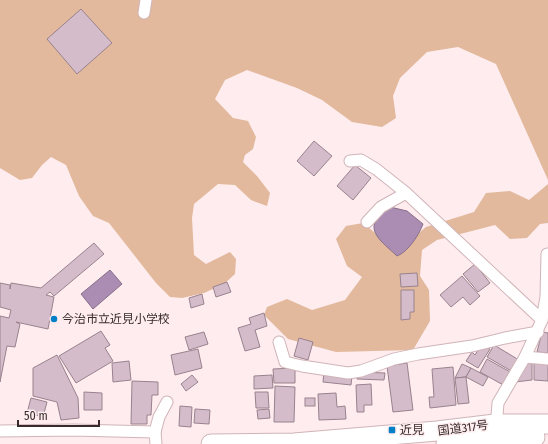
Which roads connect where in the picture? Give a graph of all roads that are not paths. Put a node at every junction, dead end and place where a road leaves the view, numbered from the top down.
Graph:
1 (146, 0) edge
2 (144, 13) dead end
3 (350, 161) dead end
4 (406, 194) junction
5 (367, 222) dead end
6 (547, 254) dead end
7 (545, 315) edge
8 (538, 332) junction
9 (279, 342) dead end
10 (525, 357) junction
11 (548, 359) edge
12 (167, 402) dead end
13 (548, 424) edge
14 (0, 431) edge
15 (496, 431) junction
16 (155, 432) junction
17 (548, 436) edge
18 (439, 440) edge
19 (156, 444) edge
20 (211, 444) edge

1 - 2 street
3 - 4 street
4 - 5 street
4 - 7 street
6 - 7 street
7 - 8 street
8 - 9 street
8 - 10 street
10 - 11 street
10 - 15 street
12 - 16 street
13 - 15 highway, 国道317号
14 - 16 street
15 - 17 highway, 国道317号
15 - 18 highway, 国道317号
16 - 19 street
18 - 20 highway, 国道317号

